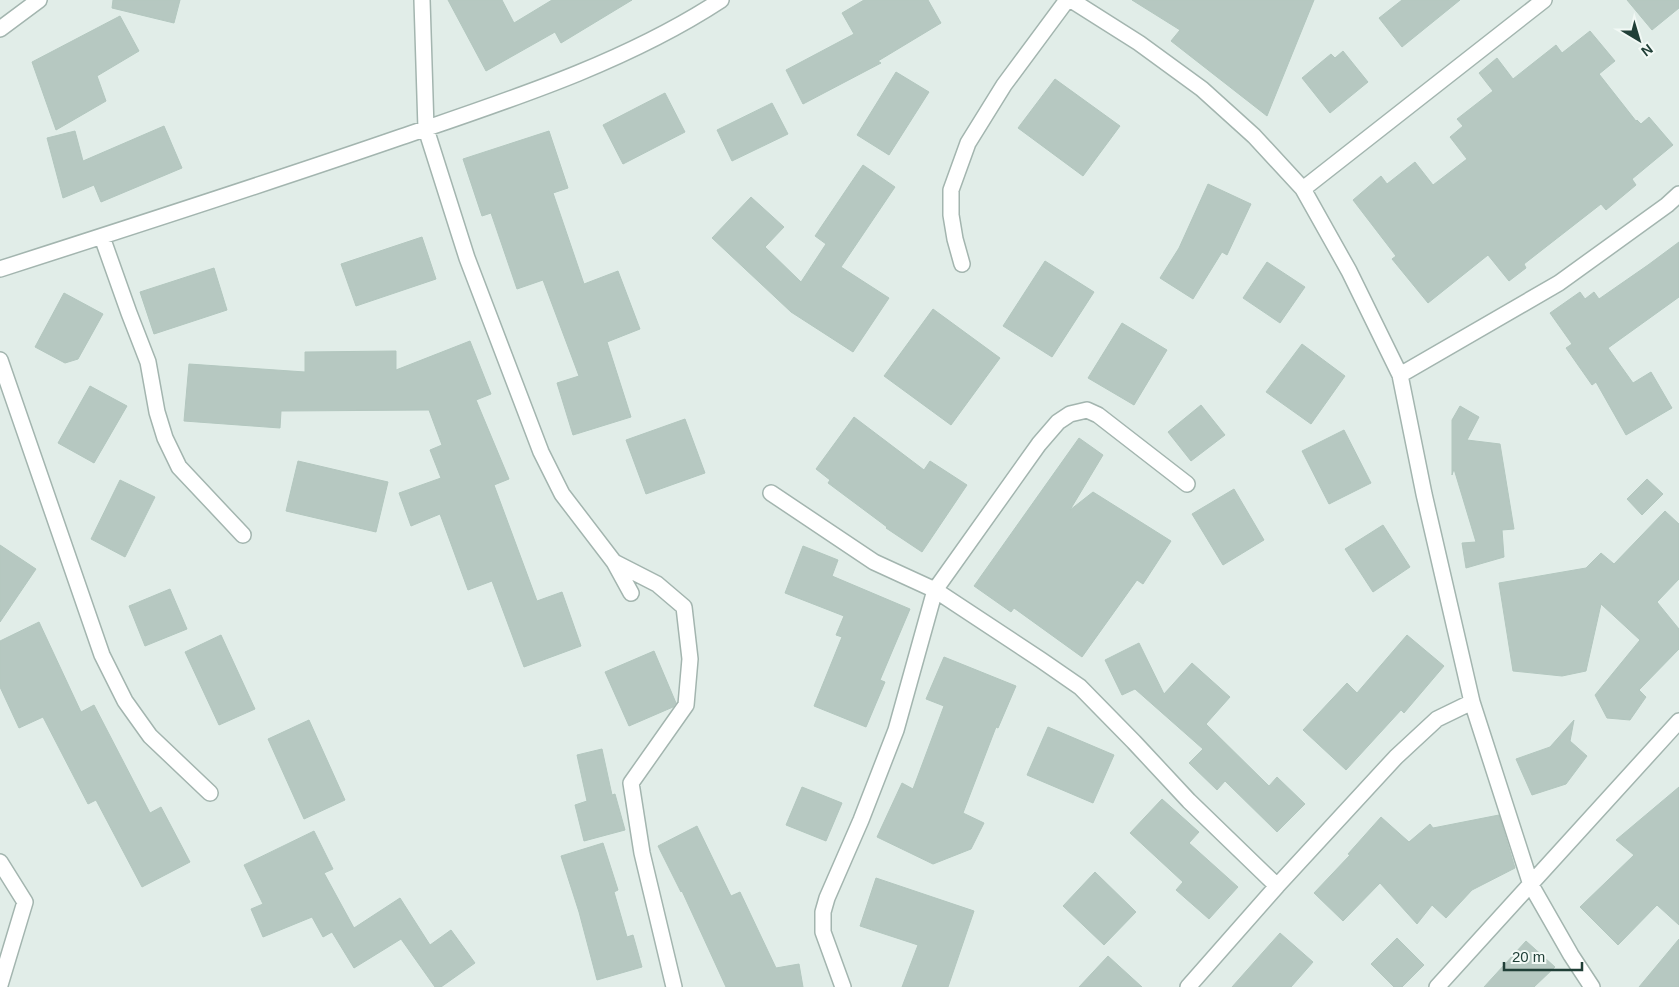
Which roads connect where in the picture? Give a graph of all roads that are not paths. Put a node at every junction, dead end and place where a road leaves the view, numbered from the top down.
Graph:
1 (39, 0) edge
2 (422, 0) edge
3 (721, 0) edge
4 (1067, 0) edge
5 (1071, 0) edge
6 (1544, 0) edge
7 (0, 29) edge
8 (426, 129) junction
9 (1303, 189) junction
10 (1679, 194) edge
11 (102, 237) junction
12 (962, 264) dead end
13 (0, 269) edge
14 (0, 360) edge
15 (1400, 375) junction
16 (1187, 484) dead end
17 (771, 493) dead end
18 (243, 535) dead end
19 (614, 562) junction
20 (935, 590) junction
21 (631, 593) dead end
22 (1472, 702) junction
23 (1679, 721) edge
24 (210, 793) dead end
25 (0, 862) edge
26 (1531, 885) junction
27 (1277, 886) junction
28 (0, 985) edge
29 (674, 987) edge
30 (843, 987) edge
31 (1188, 987) edge
32 (1437, 987) edge
33 (1592, 987) edge

1 - 7 street
2 - 8 street
3 - 8 street
4 - 12 street
5 - 9 street
6 - 9 street
8 - 11 street
8 - 19 street
9 - 15 street
10 - 15 street
11 - 13 street
11 - 18 street
14 - 24 street
15 - 22 street
16 - 20 street
17 - 20 street
19 - 21 street
19 - 29 street
20 - 27 street
20 - 30 street
22 - 26 street
22 - 27 street
23 - 26 street
25 - 28 street
26 - 32 street
26 - 33 street
27 - 31 street

